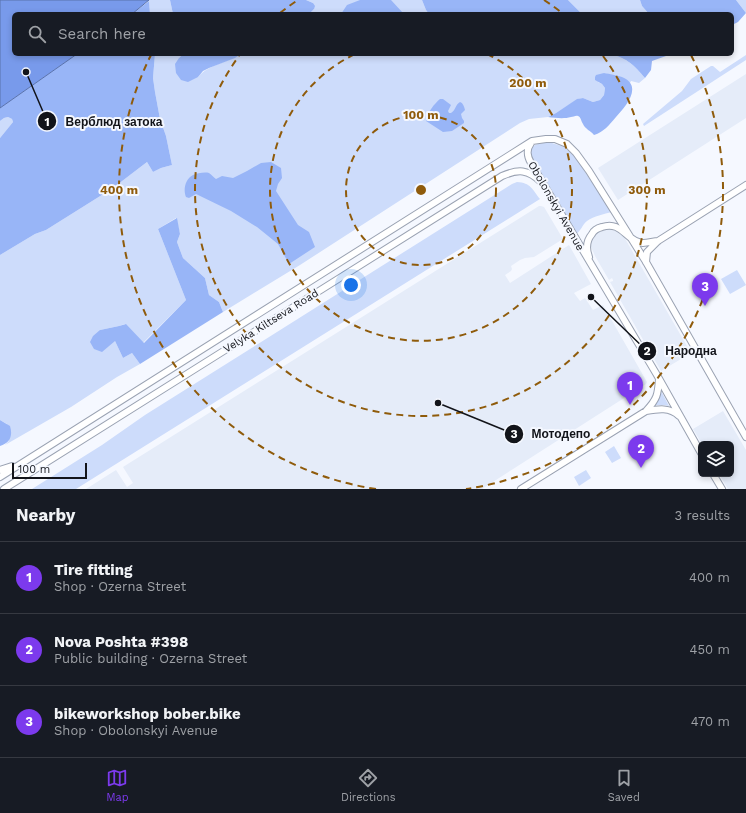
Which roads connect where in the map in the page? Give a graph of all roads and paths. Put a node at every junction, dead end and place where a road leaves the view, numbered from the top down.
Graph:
1 (532, 142) junction
2 (541, 182) junction
3 (746, 184) edge
4 (632, 240) junction
5 (658, 241) junction
6 (646, 262) junction
7 (591, 264) junction
8 (659, 377) junction
9 (646, 411) junction
10 (681, 418) junction
11 (746, 437) edge
12 (698, 447) edge
13 (28, 459) junction
14 (0, 470) edge
15 (33, 471) junction
16 (0, 477) edge
17 (715, 477) edge
18 (4, 489) edge
19 (12, 489) edge
20 (521, 489) edge
21 (722, 489) edge

1 - 2 main road, Obolonskyi Avenue
1 - 4 main road
1 - 13 main road, Velyka Kiltseva Road
2 - 7 main road, Obolonskyi Avenue
2 - 15 main road, Velyka Kiltseva Road
3 - 5 main road
4 - 5 main road
4 - 6 main road
4 - 7 main road
5 - 6 main road
6 - 11 main road
7 - 8 main road, Obolonskyi Avenue
8 - 9 main road
8 - 10 main road, Obolonskyi Avenue
9 - 10 main road
9 - 20 main road
10 - 12 main road, Obolonskyi Avenue
13 - 14 main road
13 - 16 main road, Velyka Kiltseva Road
15 - 18 main road, Velyka Kiltseva Road
15 - 19 main road
17 - 21 main road

